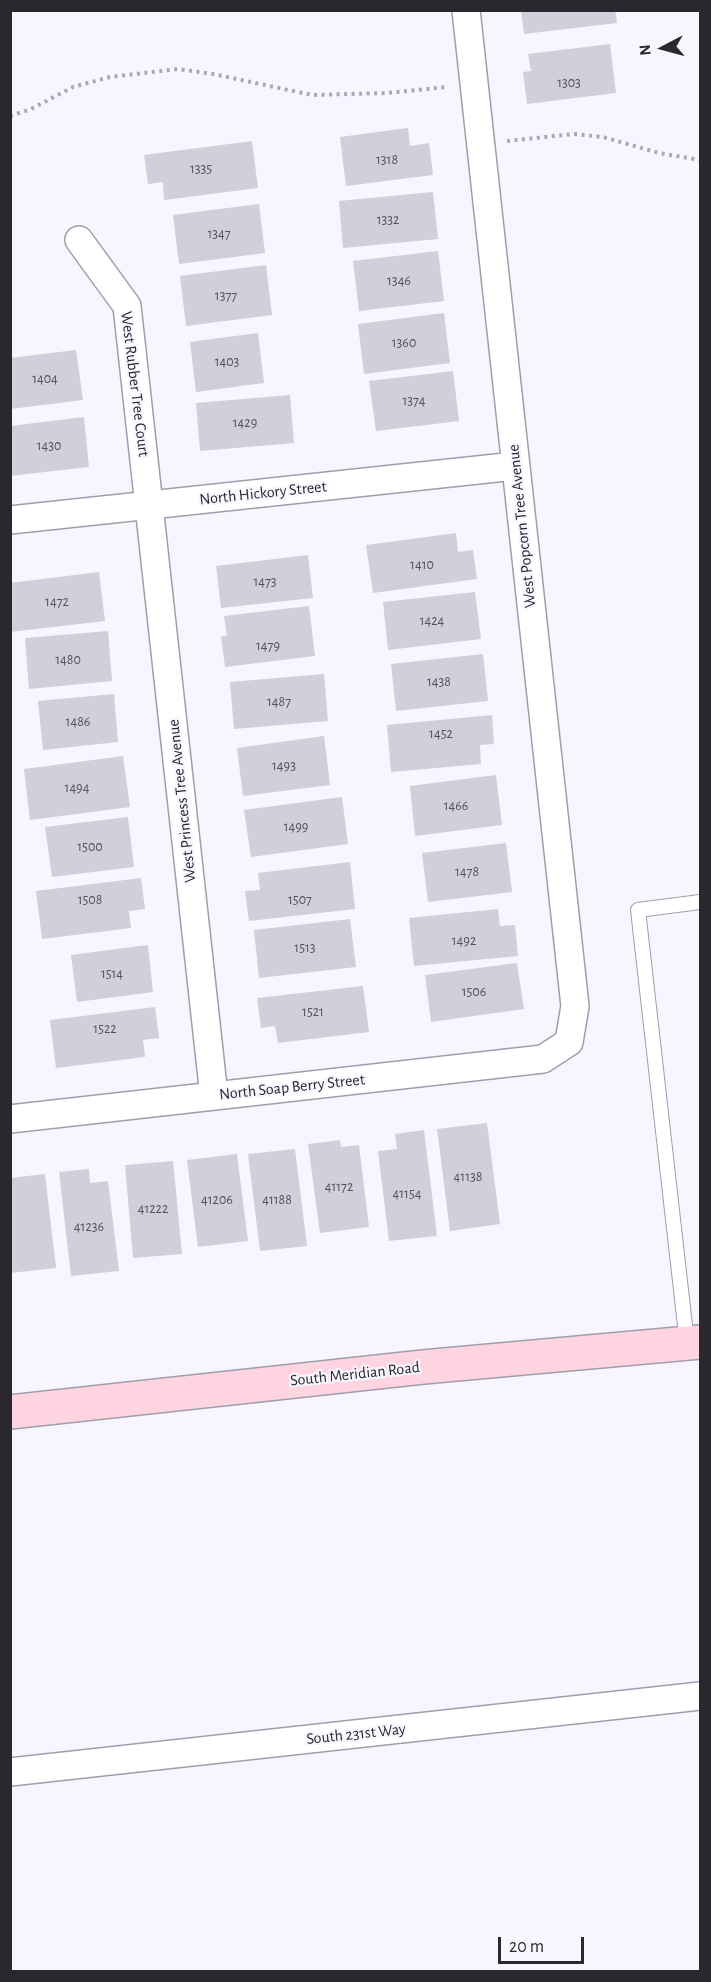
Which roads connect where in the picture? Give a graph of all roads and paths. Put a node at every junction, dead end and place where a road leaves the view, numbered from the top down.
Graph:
1 (466, 10) edge
2 (474, 85) junction
3 (10, 116) edge
4 (480, 145) junction
5 (700, 160) edge
6 (79, 240) dead end
7 (516, 466) junction
8 (150, 506) junction
9 (10, 520) edge
10 (700, 902) edge
11 (569, 1042) joint
12 (214, 1096) junction
13 (10, 1119) edge
14 (694, 1342) edge
15 (10, 1412) edge
16 (700, 1696) edge
17 (10, 1772) edge

1 - 2 street, West Popcorn Tree Avenue
2 - 3 path
2 - 4 street, West Popcorn Tree Avenue
4 - 5 path
4 - 7 street, West Popcorn Tree Avenue
6 - 8 street, West Rubber Tree Court
7 - 8 street, North Hickory Street
7 - 11 street, West Popcorn Tree Avenue
8 - 9 street, North Hickory Street
8 - 12 street, West Princess Tree Avenue
10 - 14 lane
11 - 12 street, North Soap Berry Street
12 - 13 street, North Soap Berry Street
14 - 15 street, South Meridian Road
16 - 17 street, South 231st Way

